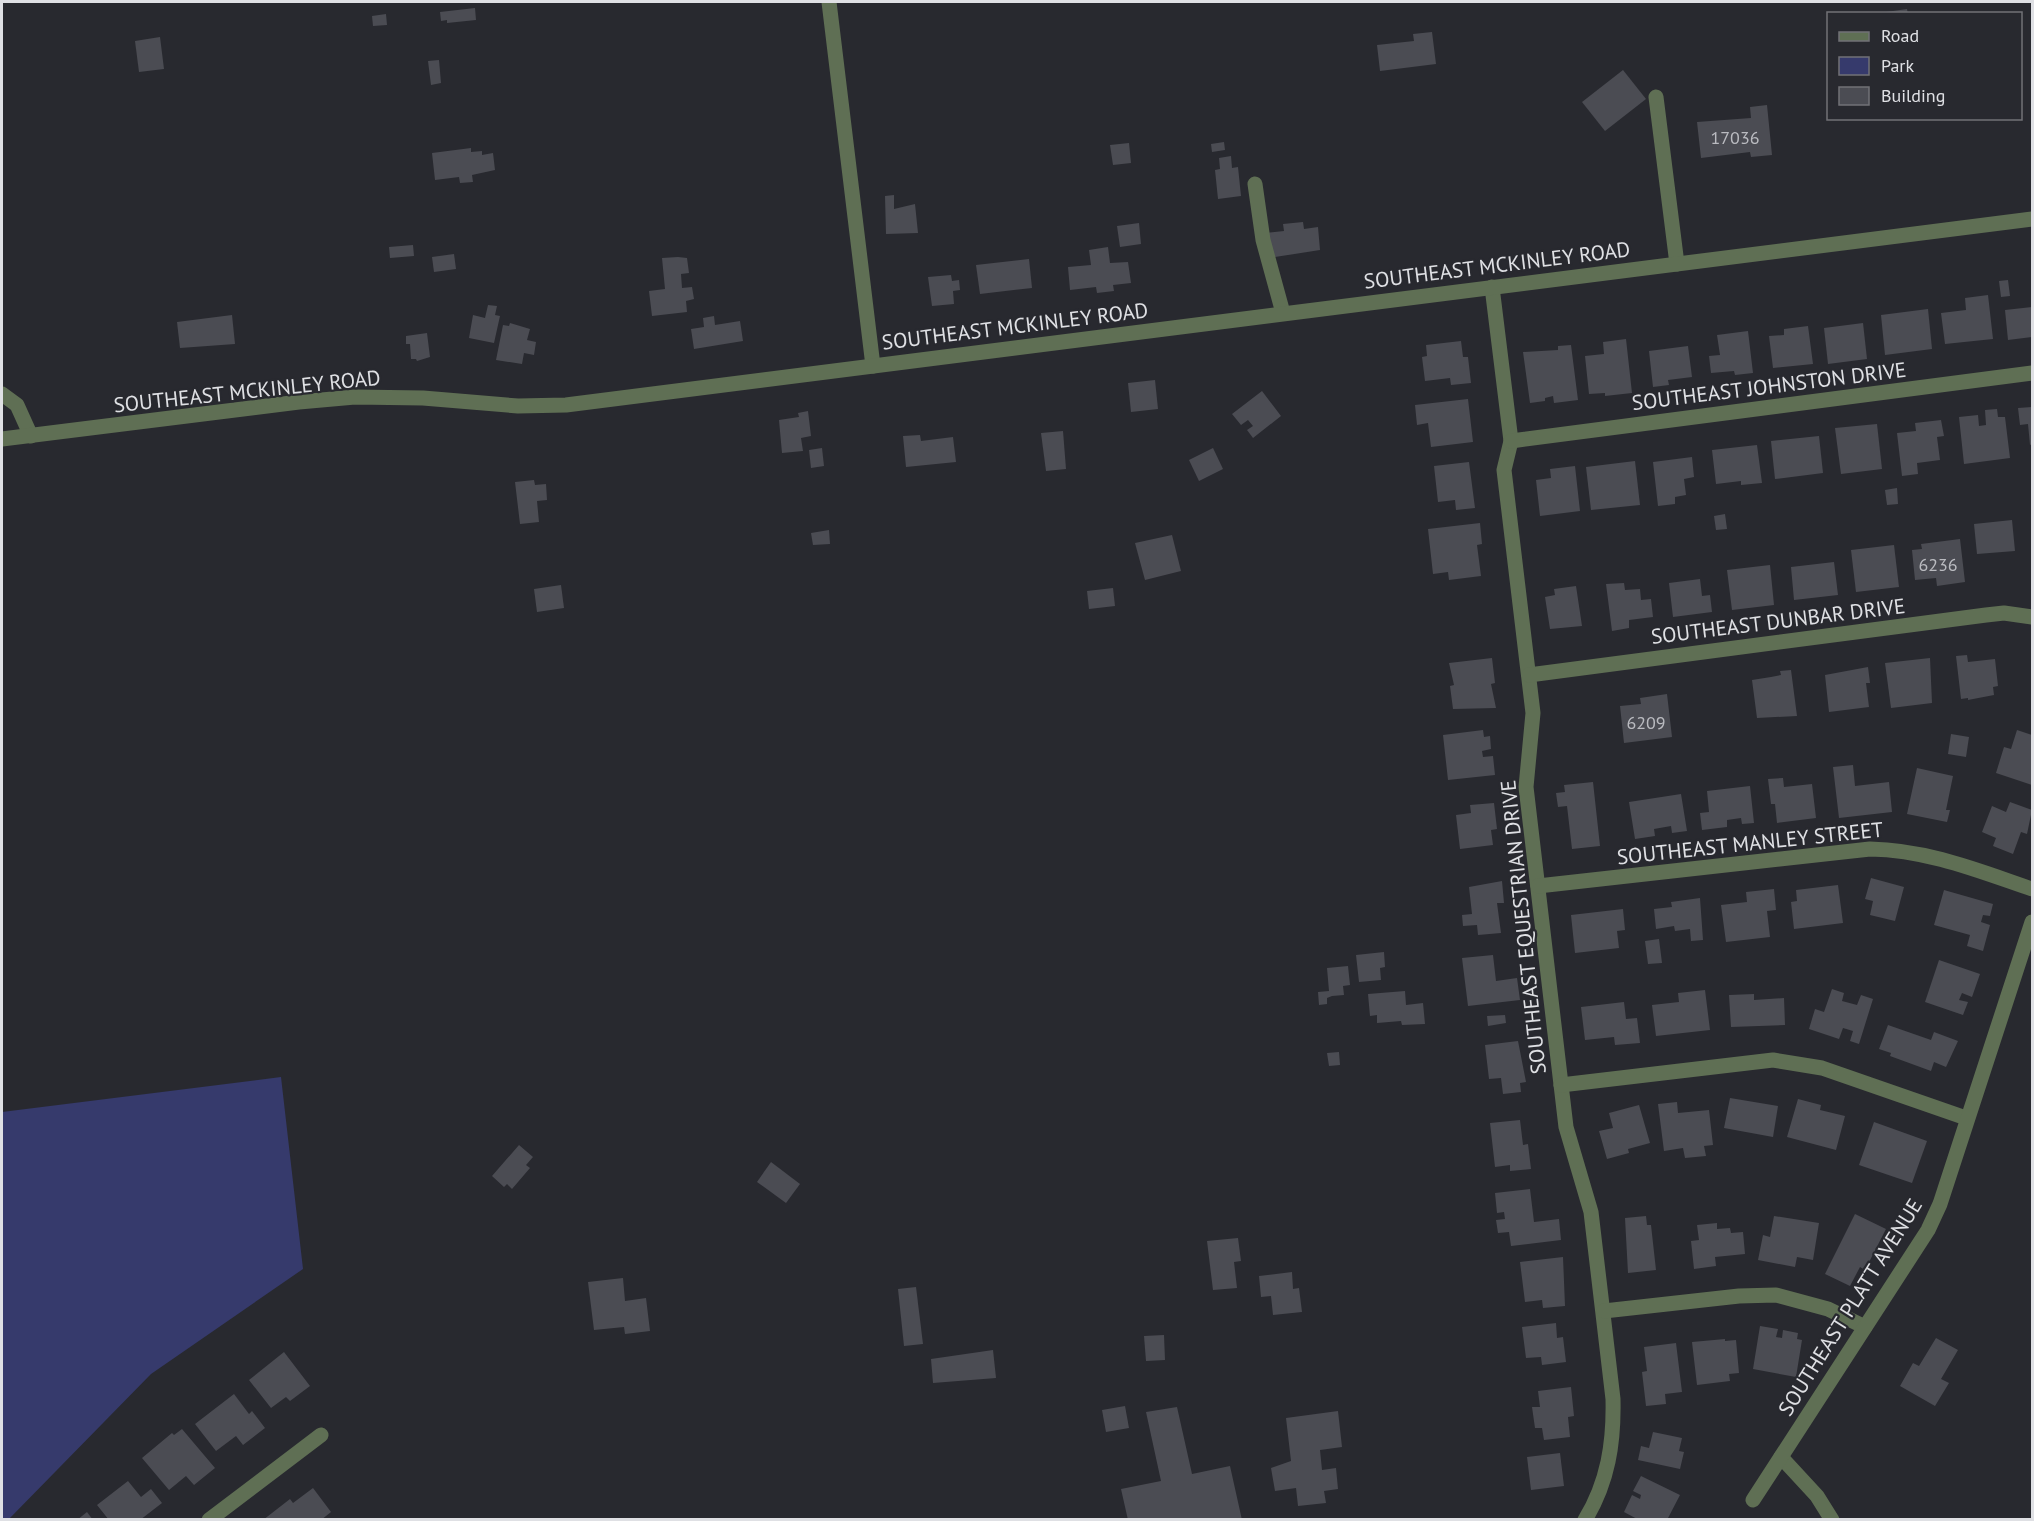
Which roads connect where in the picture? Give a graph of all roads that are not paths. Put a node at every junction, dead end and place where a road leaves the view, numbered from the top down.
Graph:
1 (829, 2) edge
2 (1656, 97) dead end
3 (1255, 184) dead end
4 (2032, 219) edge
5 (1677, 264) junction
6 (1492, 287) junction
7 (1283, 313) junction
8 (873, 366) junction
9 (2032, 373) edge
10 (2, 394) edge
11 (31, 435) junction
12 (2, 439) edge
13 (1511, 441) junction
14 (2032, 617) edge
15 (1529, 675) junction
16 (1538, 886) junction
17 (2032, 889) edge
18 (2032, 922) edge
19 (1561, 1084) junction
20 (1966, 1118) junction
21 (1604, 1311) junction
22 (1865, 1327) junction
23 (321, 1435) dead end
24 (1781, 1457) junction
25 (1753, 1500) dead end
26 (208, 1520) edge
27 (1585, 1520) edge
28 (1832, 1520) edge

1 - 8 street
2 - 5 street
3 - 7 street
4 - 5 street, SOUTHEAST MCKINLEY ROAD
5 - 6 street, SOUTHEAST MCKINLEY ROAD
6 - 7 street, SOUTHEAST MCKINLEY ROAD
6 - 13 street, SOUTHEAST EQUESTRIAN DRIVE
7 - 8 street, SOUTHEAST MCKINLEY ROAD
8 - 11 street, SOUTHEAST MCKINLEY ROAD
9 - 13 street, SOUTHEAST JOHNSTON DRIVE
10 - 11 street
11 - 12 street, SOUTHEAST MCKINLEY ROAD
13 - 15 street, SOUTHEAST EQUESTRIAN DRIVE
14 - 15 street, SOUTHEAST DUNBAR DRIVE
15 - 16 street, SOUTHEAST EQUESTRIAN DRIVE
16 - 17 street, SOUTHEAST MANLEY STREET
16 - 19 street, SOUTHEAST EQUESTRIAN DRIVE
18 - 20 street, SOUTHEAST PLATT AVENUE
19 - 20 street
19 - 21 street, SOUTHEAST EQUESTRIAN DRIVE
20 - 22 street, SOUTHEAST PLATT AVENUE
21 - 22 street
21 - 27 street, SOUTHEAST EQUESTRIAN DRIVE
22 - 24 street, SOUTHEAST PLATT AVENUE
23 - 26 street
24 - 25 street, SOUTHEAST PLATT AVENUE
24 - 28 street

